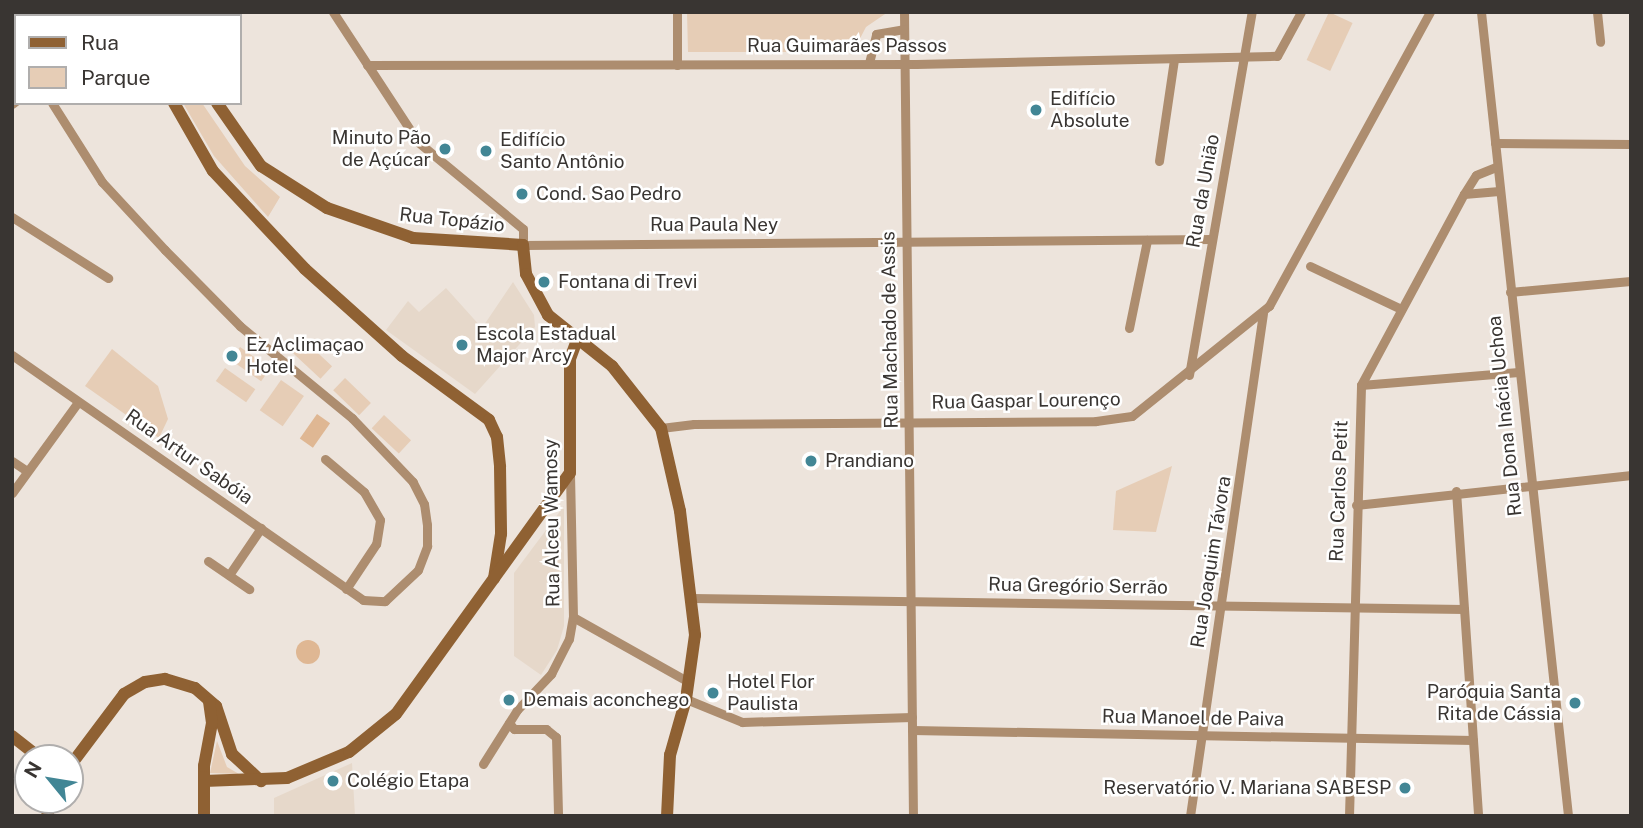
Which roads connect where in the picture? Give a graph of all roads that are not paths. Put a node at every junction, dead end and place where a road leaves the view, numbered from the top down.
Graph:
1 (332, 12) edge
2 (677, 12) edge
3 (904, 12) edge
4 (1252, 12) edge
5 (1301, 12) edge
6 (1430, 12) edge
7 (1481, 12) edge
8 (1598, 12) edge
9 (904, 29) junction
10 (1601, 42) dead end
11 (1244, 57) junction
12 (1174, 60) junction
13 (869, 64) junction
14 (905, 64) junction
15 (367, 65) junction
16 (677, 65) junction
17 (53, 105) edge
18 (175, 105) edge
19 (218, 105) edge
20 (1494, 143) junction
21 (1631, 144) edge
22 (1159, 161) dead end
23 (1496, 167) junction
24 (1499, 191) junction
25 (1464, 194) junction
26 (12, 217) edge
27 (1212, 239) junction
28 (1147, 240) junction
29 (906, 242) junction
30 (523, 245) junction
31 (1310, 266) dead end
32 (108, 278) dead end
33 (1631, 281) edge
34 (1510, 292) junction
35 (1401, 309) junction
36 (1264, 313) junction
37 (1129, 328) dead end
38 (577, 340) junction
39 (12, 355) edge
40 (1518, 372) junction
41 (1189, 375) junction
42 (1361, 385) junction
43 (78, 402) junction
44 (908, 421) junction
45 (661, 428) junction
46 (325, 459) dead end
47 (12, 461) edge
48 (27, 471) junction
49 (570, 473) junction
50 (1631, 475) edge
51 (1530, 486) junction
52 (1456, 491) junction
53 (12, 493) edge
54 (1356, 505) junction
55 (261, 528) junction
56 (208, 561) dead end
57 (229, 575) junction
58 (493, 582) junction
59 (248, 589) dead end
60 (346, 589) junction
61 (692, 598) junction
62 (910, 601) junction
63 (1222, 605) junction
64 (1354, 607) junction
65 (1464, 609) junction
66 (573, 617) junction
67 (689, 682) junction
68 (207, 696) junction
69 (685, 699) junction
70 (912, 717) junction
71 (509, 723) junction
72 (912, 730) junction
73 (1203, 736) junction
74 (1351, 738) junction
75 (1473, 740) junction
76 (84, 747) edge
77 (483, 764) dead end
78 (204, 781) junction
79 (261, 781) junction
80 (204, 816) edge
81 (558, 816) edge
82 (667, 816) edge
83 (914, 816) edge
84 (1190, 816) edge
85 (1349, 816) edge
86 (1478, 816) edge
87 (1568, 816) edge

1 - 15 street
2 - 16 street
3 - 9 street, Rua Machado de Assis
4 - 11 street, Rua da União
5 - 11 street, Rua Guimarães Passos
6 - 36 street, Rua Gaspar Lourenço
7 - 20 street, Rua Dona Inácia Uchoa
8 - 10 street
9 - 13 street
9 - 14 street, Rua Machado de Assis
11 - 12 street, Rua Guimarães Passos
11 - 27 street, Rua da União
12 - 14 street, Rua Guimarães Passos
12 - 22 street
13 - 14 street, Rua Guimarães Passos
13 - 16 street, Rua Guimarães Passos
14 - 29 street, Rua Machado de Assis
15 - 16 street, Rua Guimarães Passos
15 - 30 street
17 - 60 street, Rua Artur Sabóia
18 - 58 street
19 - 30 street, Rua Topázio
20 - 21 street
20 - 23 street, Rua Dona Inácia Uchoa
23 - 24 street, Rua Dona Inácia Uchoa
23 - 25 street, Rua Carlos Petit
24 - 25 street
24 - 34 street, Rua Dona Inácia Uchoa
25 - 35 street, Rua Carlos Petit
26 - 32 street
27 - 28 street, Rua Paula Ney
27 - 41 street, Rua da União
28 - 29 street, Rua Paula Ney
28 - 37 street
29 - 30 street, Rua Paula Ney
29 - 44 street, Rua Machado de Assis
30 - 38 street
31 - 35 street
33 - 34 street
34 - 40 street, Rua Dona Inácia Uchoa
35 - 42 street, Rua Carlos Petit
36 - 41 street, Rua Gaspar Lourenço
36 - 63 street, Rua Joaquim Távora
38 - 45 street
38 - 49 street, Rua Alceu Wamosy
39 - 43 street, Rua Artur Sabóia
40 - 42 street
40 - 51 street, Rua Dona Inácia Uchoa
41 - 44 street, Rua Gaspar Lourenço
42 - 54 street, Rua Carlos Petit
43 - 48 street
43 - 55 street, Rua Artur Sabóia
44 - 45 street, Rua Gaspar Lourenço
44 - 62 street, Rua Machado de Assis
45 - 61 street
46 - 60 street
47 - 48 street
48 - 53 street
49 - 58 street
49 - 66 street, Rua Alceu Wamosy
50 - 51 street
51 - 52 street
51 - 87 street, Rua Dona Inácia Uchoa
52 - 54 street
52 - 65 street
54 - 64 street, Rua Carlos Petit
55 - 57 street
55 - 60 street, Rua Artur Sabóia
56 - 57 street
57 - 59 street
58 - 79 street
61 - 62 street, Rua Gregório Serrão
61 - 67 street
62 - 63 street, Rua Gregório Serrão
62 - 70 street, Rua Machado de Assis
63 - 64 street, Rua Gregório Serrão
63 - 73 street, Rua Joaquim Távora
64 - 65 street, Rua Gregório Serrão
64 - 74 street, Rua Carlos Petit
65 - 75 street
66 - 67 street
66 - 71 street, Rua Alceu Wamosy
67 - 69 street
68 - 76 street
68 - 78 street
68 - 79 street
69 - 70 street
69 - 82 street
70 - 72 street, Rua Machado de Assis
71 - 77 street, Rua Alceu Wamosy
71 - 81 street
72 - 73 street, Rua Manoel de Paiva
72 - 83 street, Rua Machado de Assis
73 - 74 street, Rua Manoel de Paiva
73 - 84 street, Rua Joaquim Távora
74 - 75 street, Rua Manoel de Paiva
74 - 85 street, Rua Carlos Petit
75 - 86 street
78 - 79 street
78 - 80 street

